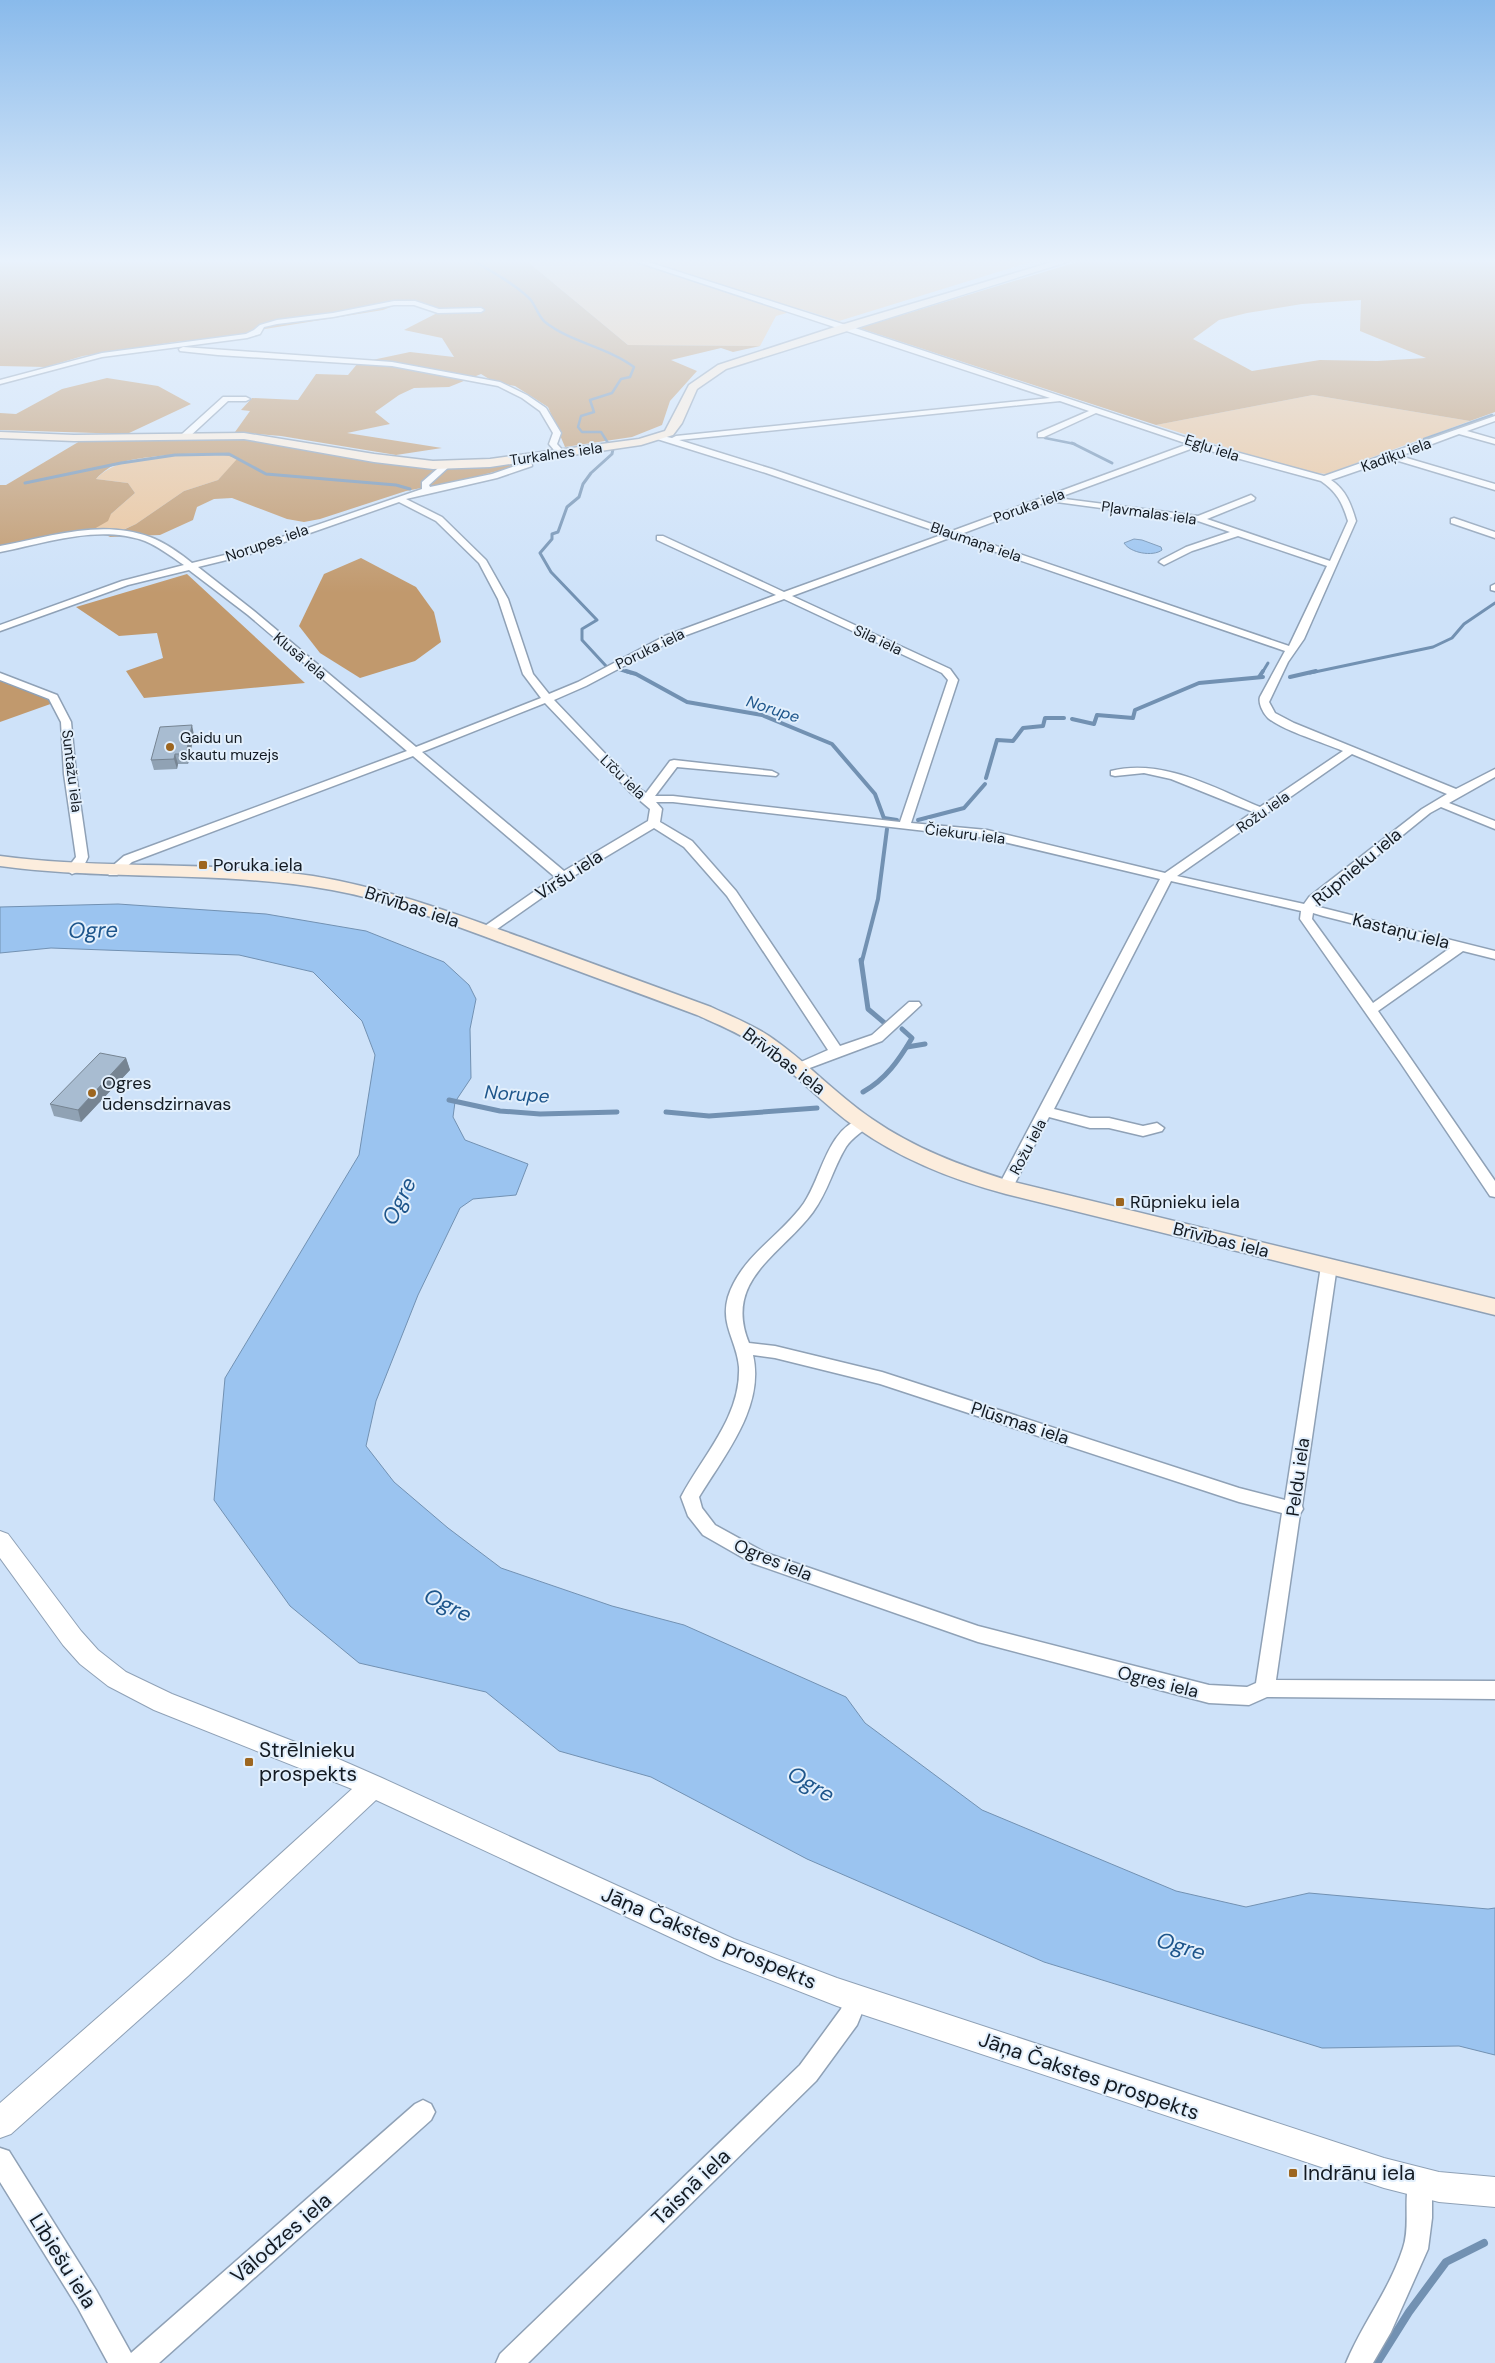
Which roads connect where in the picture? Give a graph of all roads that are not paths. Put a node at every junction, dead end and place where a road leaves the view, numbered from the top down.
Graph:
1 (38, 372) edge
2 (437, 372) edge
3 (712, 372) edge
4 (983, 372) edge
5 (0, 382) edge
6 (1061, 398) junction
7 (246, 399) dead end
8 (1097, 410) junction
9 (1495, 418) edge
10 (1458, 431) junction
11 (0, 435) edge
12 (1041, 435) dead end
13 (185, 436) junction
14 (660, 437) junction
15 (1495, 442) edge
16 (1196, 444) junction
17 (562, 454) junction
18 (1391, 456) junction
19 (527, 458) junction
20 (446, 465) junction
21 (1324, 479) junction
22 (1495, 486) edge
23 (426, 490) junction
24 (1251, 498) dead end
25 (400, 499) junction
26 (1048, 499) junction
27 (1199, 519) junction
28 (1454, 522) dead end
29 (1237, 533) junction
30 (950, 534) junction
31 (1495, 535) edge
32 (660, 538) dead end
33 (0, 549) edge
34 (1164, 562) dead end
35 (1333, 564) junction
36 (190, 566) junction
37 (782, 596) junction
38 (0, 628) edge
39 (1291, 650) junction
40 (0, 676) edge
41 (547, 699) junction
42 (1351, 750) junction
43 (414, 752) junction
44 (1115, 772) dead end
45 (1495, 772) edge
46 (772, 774) dead end
47 (1457, 794) junction
48 (647, 799) junction
49 (1440, 803) junction
50 (1262, 812) junction
51 (654, 823) junction
52 (1495, 825) edge
53 (904, 826) junction
54 (0, 860) edge
55 (72, 870) junction
56 (113, 872) junction
57 (563, 877) junction
58 (1167, 878) junction
59 (1307, 909) junction
60 (486, 931) junction
61 (1462, 946) junction
62 (1495, 955) edge
63 (914, 1004) dead end
64 (1369, 1009) junction
65 (836, 1052) junction
66 (799, 1068) junction
67 (1047, 1112) junction
68 (863, 1123) junction
69 (1157, 1128) dead end
70 (1006, 1187) junction
71 (1495, 1192) edge
72 (1329, 1266) junction
73 (1495, 1307) edge
74 (743, 1349) junction
75 (1294, 1509) junction
76 (0, 1540) edge
77 (1265, 1688) junction
78 (1495, 1690) edge
79 (373, 1786) junction
80 (857, 1998) junction
81 (423, 2112) dead end
82 (0, 2122) edge
83 (0, 2160) edge
84 (1420, 2184) junction
85 (1495, 2192) edge
86 (122, 2363) edge
87 (139, 2363) edge
88 (509, 2363) edge
89 (1359, 2363) edge

1 - 5 street
2 - 17 street
3 - 14 main road
4 - 6 street, Egļu iela
6 - 8 street, Egļu iela
6 - 14 street
7 - 13 street
8 - 12 street
8 - 16 street, Egļu iela
9 - 10 street, Kadiķu iela
10 - 15 street
10 - 18 street, Kadiķu iela
11 - 13 main road, Turkalnes iela
13 - 20 main road, Turkalnes iela
14 - 17 main road, Turkalnes iela
14 - 30 street, Blaumaņa iela
16 - 21 street, Egļu iela
16 - 26 street, Poruka iela
17 - 19 main road, Turkalnes iela
18 - 21 street, Kadiķu iela
18 - 22 street
19 - 20 main road, Turkalnes iela
19 - 23 street, Norupes iela
20 - 23 street
21 - 35 street
23 - 25 street, Norupes iela
24 - 27 street
25 - 36 street, Norupes iela
25 - 41 street, Līču iela
26 - 27 street, Pļavmalas iela
26 - 30 street, Poruka iela
27 - 29 street, Pļavmalas iela
28 - 31 street
29 - 34 street
29 - 35 street, Pļavmalas iela
30 - 37 street, Poruka iela
30 - 39 street, Blaumaņa iela
32 - 37 street, Sila iela
33 - 36 street, Klusā iela
35 - 39 street
36 - 38 street, Norupes iela
36 - 43 street, Klusā iela
37 - 41 street, Poruka iela
37 - 53 street, Sila iela
39 - 42 street
40 - 55 street, Suntažu iela
41 - 43 street, Poruka iela
41 - 48 street, Līču iela
42 - 47 street
42 - 50 street, Rožu iela
43 - 56 street, Poruka iela
43 - 57 street, Klusā iela
44 - 50 street
45 - 47 street, Rūpnieku iela
46 - 48 street
47 - 49 street, Rūpnieku iela
48 - 51 street, Līču iela
48 - 53 street, Čiekuru iela
49 - 52 street
49 - 59 street, Rūpnieku iela
50 - 58 street, Rožu iela
51 - 57 street, Viršu iela
51 - 65 street
53 - 58 street, Čiekuru iela
54 - 55 main road, Brīvības iela
55 - 56 main road, Brīvības iela
56 - 60 main road, Brīvības iela
57 - 60 street, Viršu iela
58 - 59 street, Čiekuru iela
58 - 67 street, Rožu iela
59 - 61 street, Kastaņu iela
59 - 64 street, Rūpnieku iela
60 - 66 main road, Brīvības iela
61 - 62 street, Kastaņu iela
61 - 64 street
63 - 65 street
64 - 71 street, Rūpnieku iela
65 - 66 street
66 - 68 main road, Brīvības iela
67 - 69 street
67 - 70 street, Rožu iela
68 - 70 main road, Brīvības iela
68 - 74 street, Ogres iela
70 - 72 main road, Brīvības iela
72 - 73 main road, Brīvības iela
72 - 75 street, Peldu iela
74 - 75 street, Plūsmas iela
74 - 77 street, Ogres iela
75 - 77 street, Peldu iela
76 - 79 street, Jāņa Čakstes prospekts
77 - 78 street
79 - 80 street, Jāņa Čakstes prospekts
79 - 82 street
80 - 84 street, Jāņa Čakstes prospekts
80 - 88 street, Taisnā iela
81 - 87 street, Vālodzes iela
83 - 86 street, Lībiešu iela
84 - 85 street, Jāņa Čakstes prospekts
84 - 89 street

